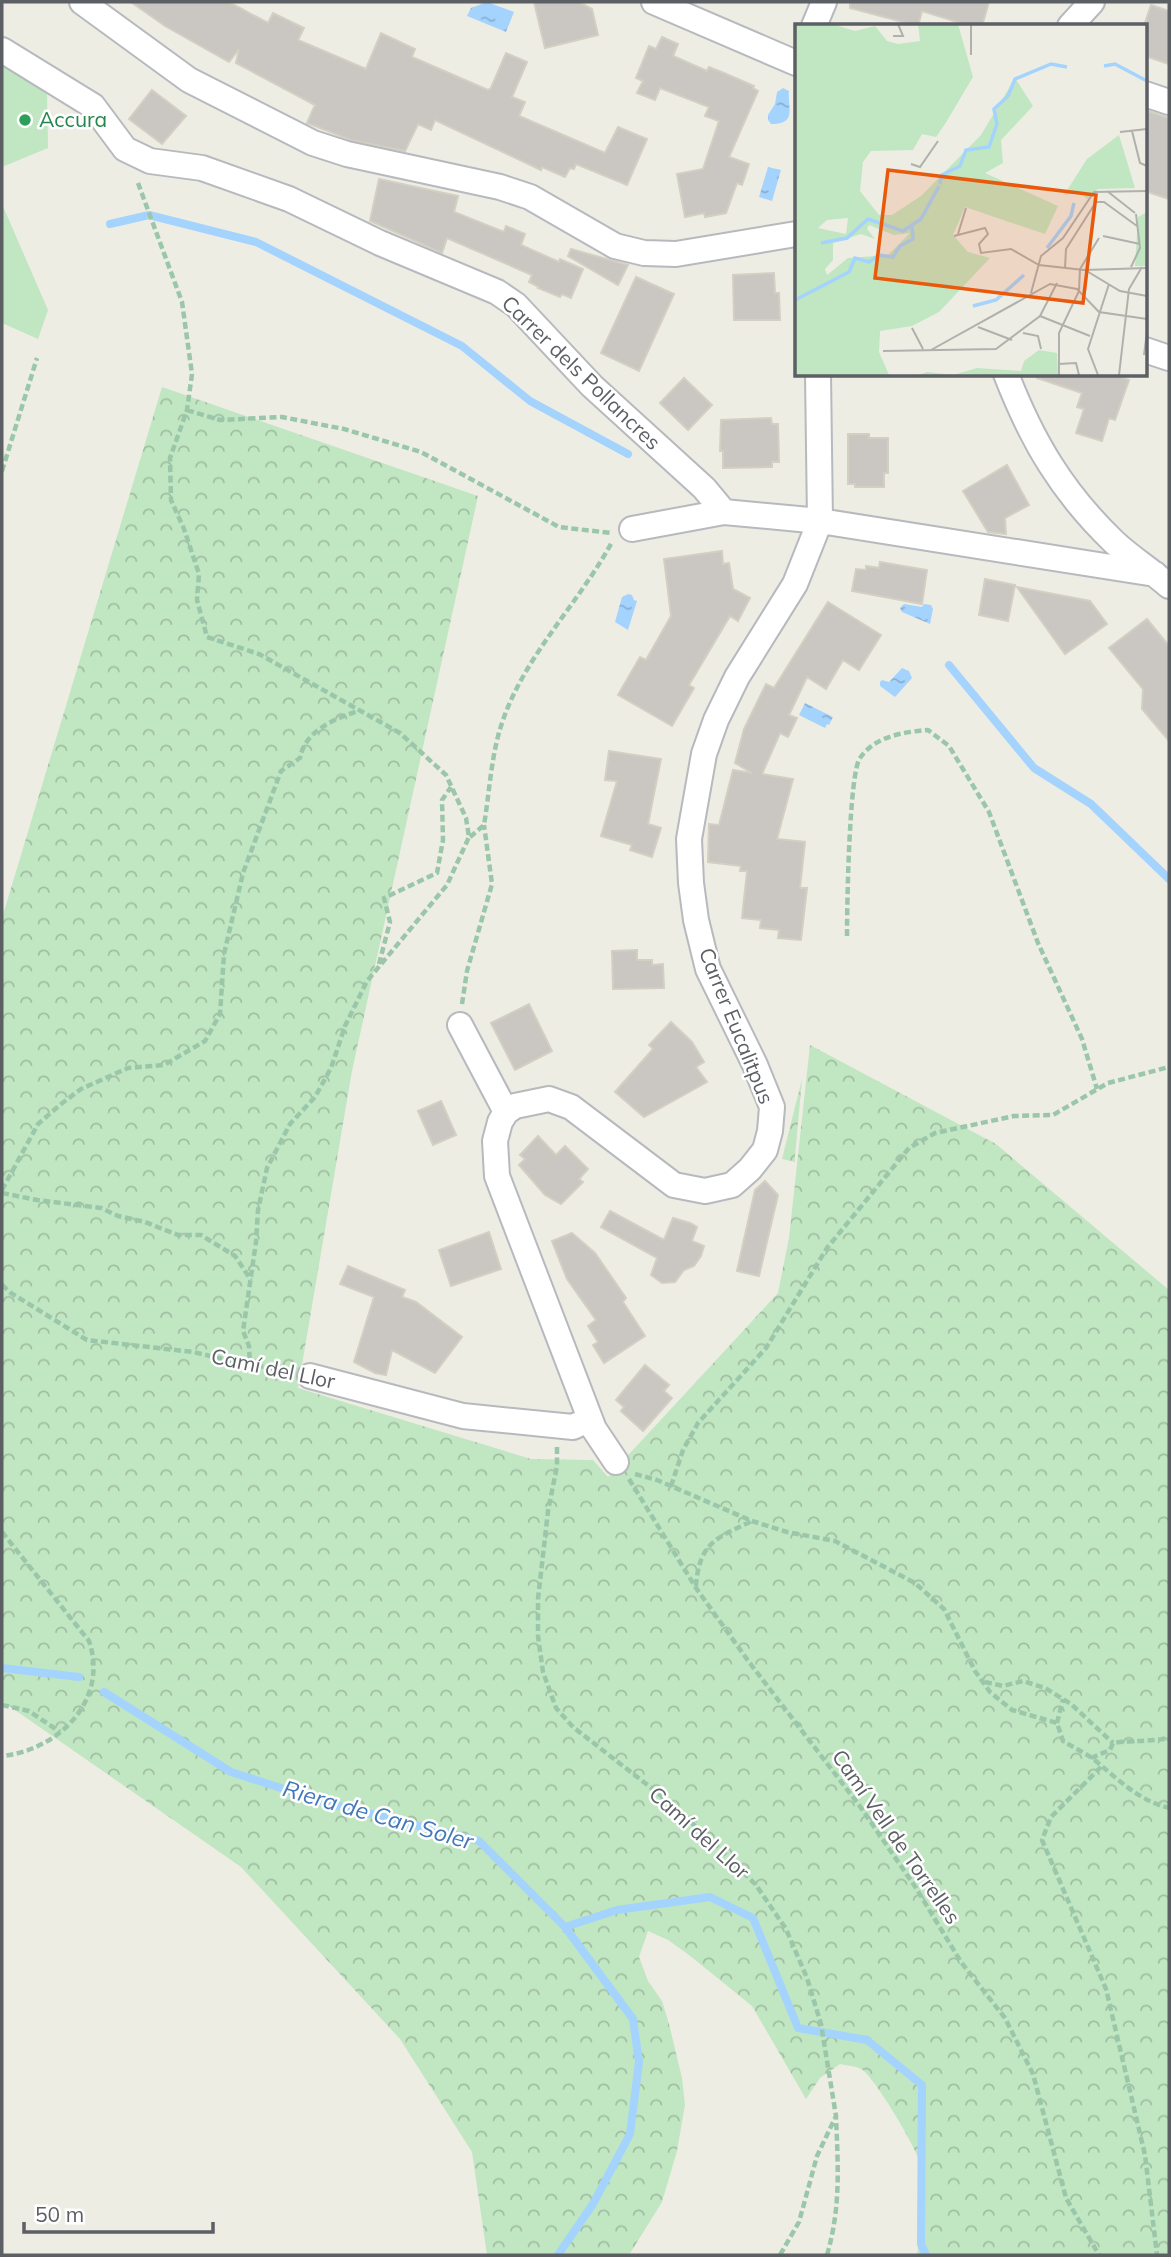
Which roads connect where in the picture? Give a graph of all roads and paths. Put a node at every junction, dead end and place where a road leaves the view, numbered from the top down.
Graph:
1 (82, 2) edge
2 (654, 2) edge
3 (806, 2) edge
4 (824, 2) edge
5 (1092, 2) edge
6 (812, 24) edge
7 (813, 24) edge
8 (1072, 24) edge
9 (2, 50) edge
10 (795, 63) edge
11 (1146, 94) edge
12 (1169, 102) edge
13 (125, 149) junction
14 (795, 234) edge
15 (1146, 350) edge
16 (37, 358) dead end
17 (1169, 358) edge
18 (817, 376) edge
19 (1007, 376) edge
20 (187, 410) junction
21 (2, 471) edge
22 (724, 512) junction
23 (820, 521) junction
24 (632, 529) dead end
25 (1162, 580) edge
26 (359, 711) junction
27 (451, 786) junction
28 (484, 825) junction
29 (470, 837) junction
30 (847, 936) dead end
31 (377, 968) junction
32 (460, 1025) joint
33 (1169, 1067) edge
34 (1097, 1089) junction
35 (506, 1112) junction
36 (2, 1191) edge
37 (251, 1280) junction
38 (2, 1285) edge
39 (250, 1365) junction
40 (310, 1376) joint
41 (590, 1419) junction
42 (557, 1425) junction
43 (620, 1467) junction
44 (671, 1486) junction
45 (752, 1521) junction
46 (2, 1532) edge
47 (696, 1588) junction
48 (983, 1682) junction
49 (1063, 1699) junction
50 (2, 1705) edge
51 (1057, 1723) junction
52 (60, 1732) junction
53 (1169, 1738) edge
54 (1113, 1743) junction
55 (2, 1756) edge
56 (1091, 1758) junction
57 (1101, 1767) junction
58 (1169, 1808) edge
59 (836, 2116) junction
60 (780, 2255) edge
61 (827, 2255) edge
62 (1099, 2255) edge
63 (1157, 2255) edge

1 - 14 street
2 - 10 street
3 - 6 street
4 - 7 street
5 - 8 street
9 - 13 street
11 - 12 street
13 - 20 path
13 - 22 street, Carrer dels Pollancres
15 - 17 street
16 - 21 path
18 - 23 street, Carrer Eucalitpus
19 - 25 street
20 - 26 path
20 - 28 path
22 - 23 street
22 - 24 street
23 - 25 street
23 - 35 street, Carrer Eucalitpus
26 - 27 path
26 - 36 path
27 - 29 path
27 - 31 path
28 - 29 path
28 - 32 path
29 - 31 path
30 - 34 path
31 - 37 path
32 - 35 street
33 - 34 path
34 - 44 path
35 - 41 street
36 - 37 path
37 - 39 path
38 - 39 path, Camí del Llor
39 - 40 path, Camí del Llor
40 - 42 street, Camí del Llor
41 - 42 street, Camí del Llor
41 - 43 street
42 - 59 path, Camí del Llor
43 - 44 path
43 - 47 path, Camí Vell de Torrelles
44 - 45 path
45 - 47 path
45 - 48 path
46 - 52 path
47 - 62 path, Camí Vell de Torrelles
48 - 49 path
48 - 51 path
49 - 51 path
49 - 54 path
50 - 52 path
51 - 56 path
52 - 55 path
53 - 54 path
54 - 56 path
56 - 57 path
57 - 58 path
57 - 63 path
59 - 60 path
59 - 61 path, Camí del Llor

